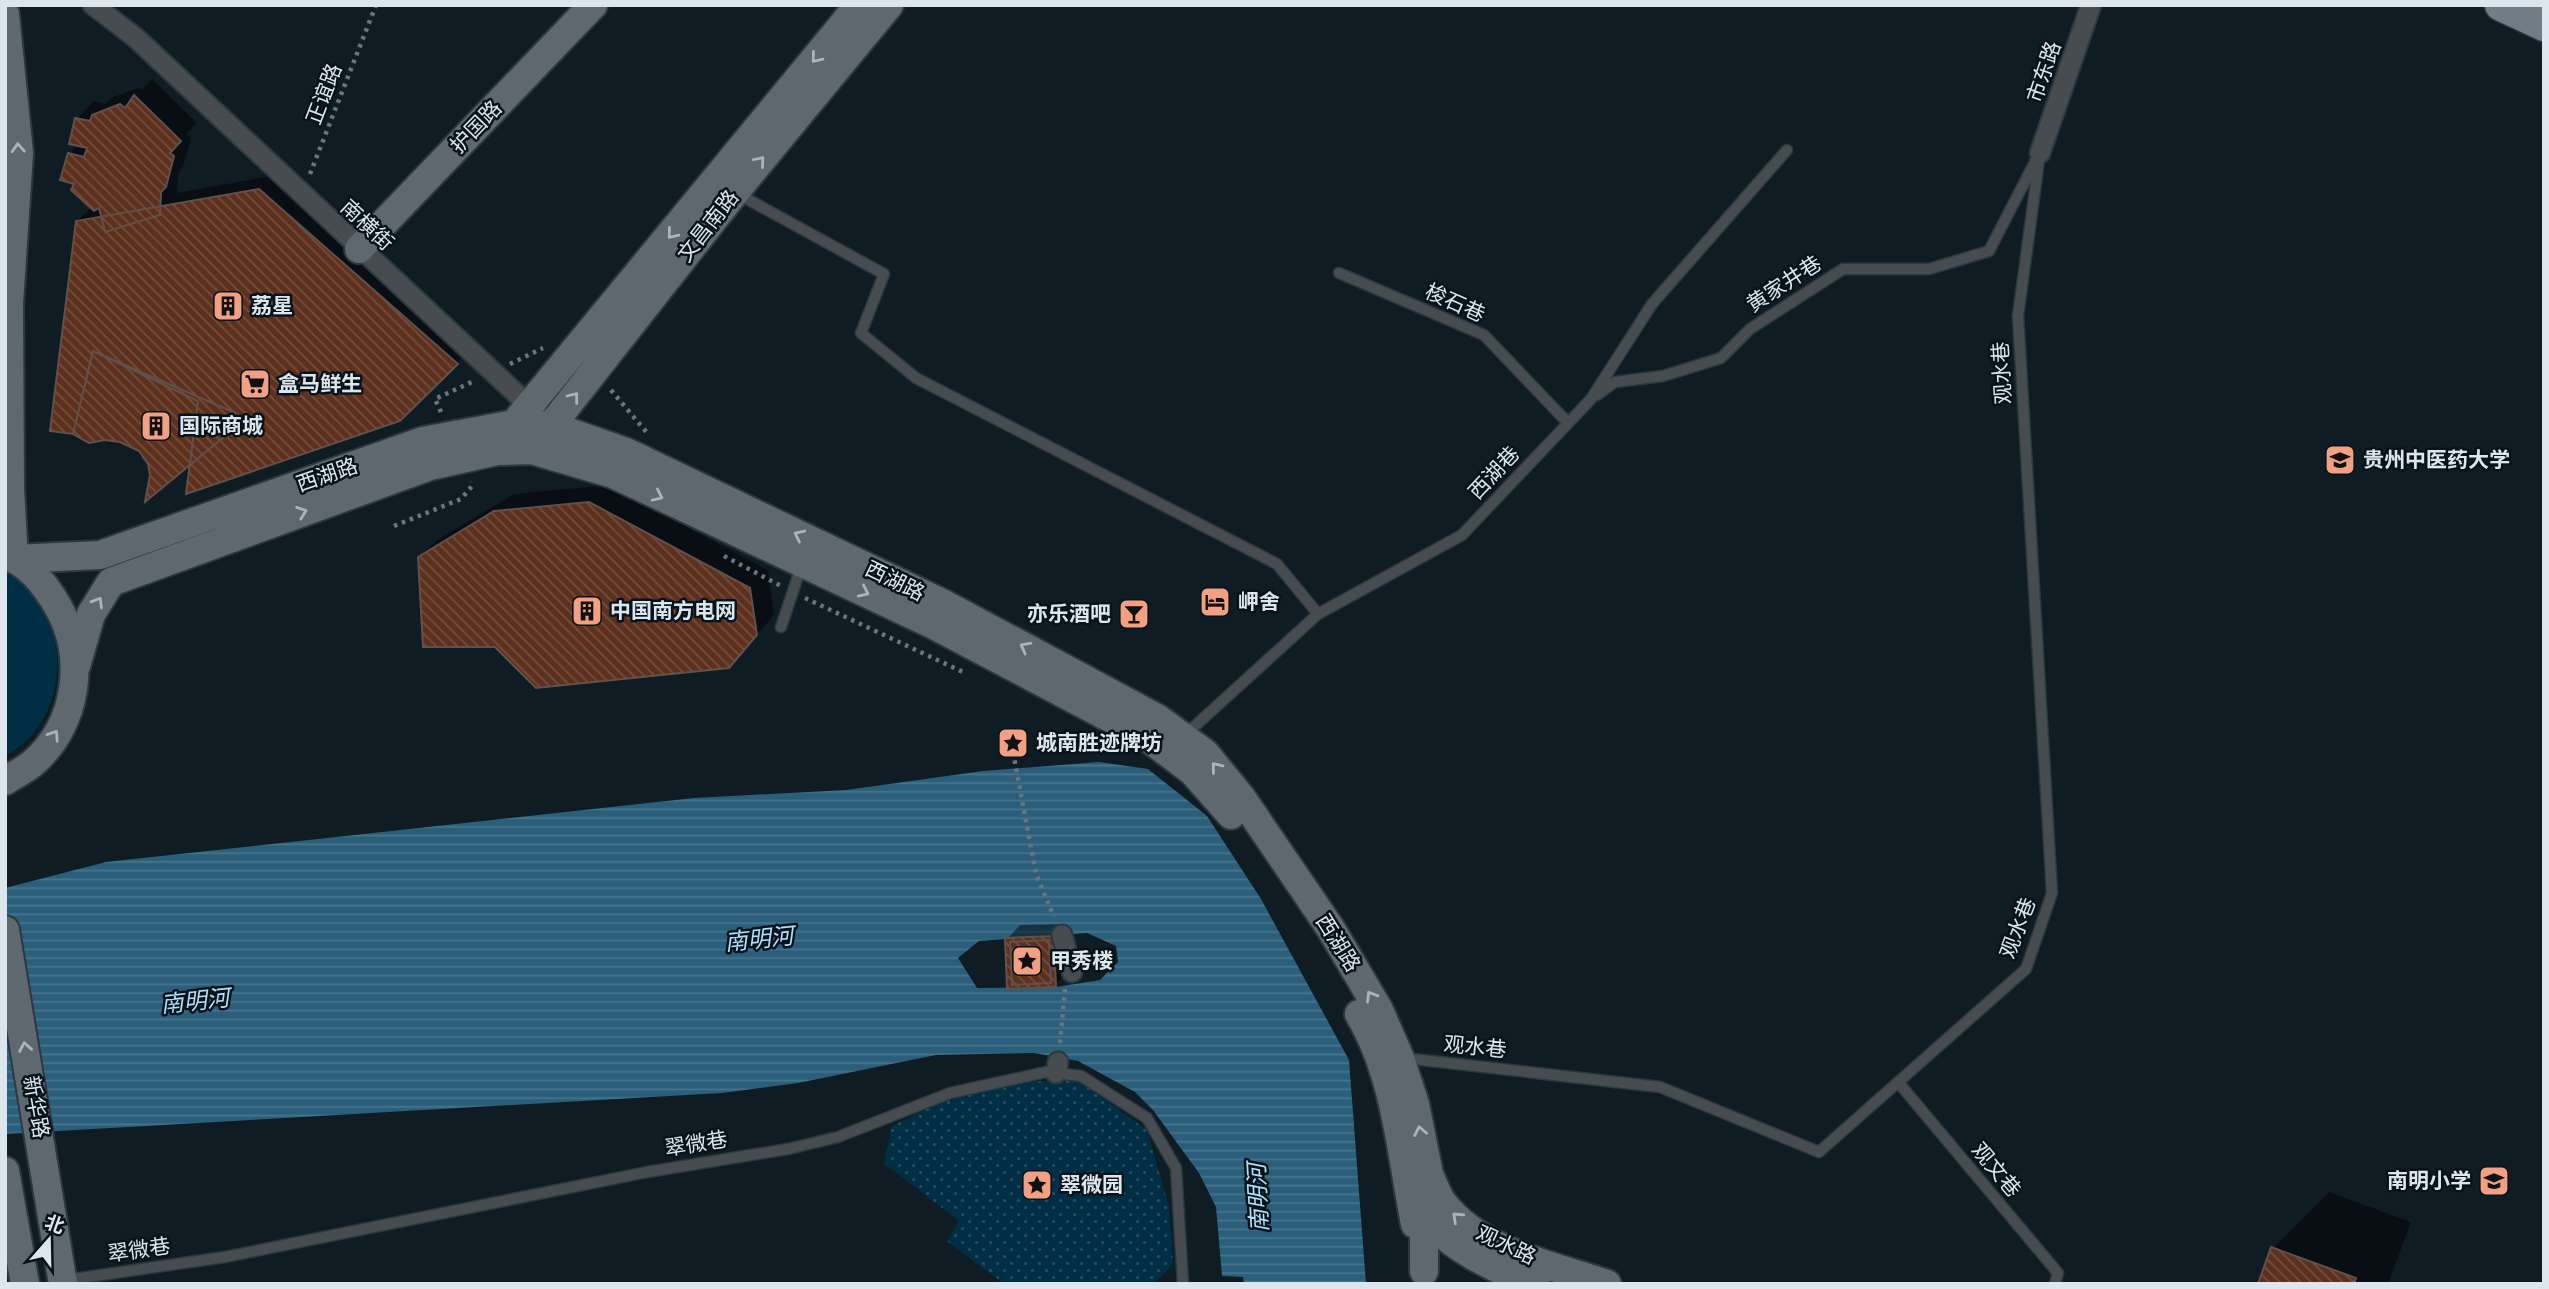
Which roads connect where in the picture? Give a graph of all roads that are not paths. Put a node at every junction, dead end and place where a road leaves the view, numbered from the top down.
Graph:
1 (93, 5) edge
2 (593, 5) edge
3 (859, 5) edge
4 (889, 5) edge
5 (2091, 5) edge
6 (2501, 5) edge
7 (5, 14) edge
8 (2544, 25) edge
9 (1787, 150) dead end
10 (2040, 153) junction
11 (734, 192) junction
12 (359, 248) junction
13 (1339, 274) dead end
14 (1591, 399) junction
15 (522, 416) junction
16 (1568, 423) junction
17 (552, 426) junction
18 (532, 450) junction
19 (613, 474) junction
20 (10, 557) edge
21 (803, 564) junction
22 (1318, 614) junction
23 (781, 627) dead end
24 (76, 666) junction
25 (1173, 743) junction
26 (33, 763) junction
27 (5, 781) edge
28 (5, 805) edge
29 (5, 930) edge
30 (1062, 935) road end
31 (1072, 972) road end
32 (1400, 1058) junction
33 (1898, 1082) junction
34 (5, 1171) edge
35 (1417, 1174) junction
36 (8, 1199) edge
37 (1424, 1215) junction
38 (10, 1234) edge
39 (1424, 1278) edge
40 (62, 1282) edge
41 (25, 1284) edge
42 (1183, 1284) edge
43 (1536, 1284) edge
44 (1607, 1284) edge
45 (2055, 1284) edge

1 - 12 street, 南横街
2 - 12 main road, 护国路
3 -> 15 main road, 文昌南路
11 -> 4 main road, 文昌南路
5 - 10 street, 市东路
6 - 8 main road
20 -> 7 main road
9 - 14 lane, 西湖巷
10 - 14 lane, 黄家井巷
10 - 33 lane, 观水巷
17 -> 11 main road, 文昌南路
11 - 22 lane
12 - 15 street, 南横街
13 - 16 lane, 梭石巷
14 - 16 lane, 西湖巷
15 - 17 main road, 西湖路
15 - 20 main road, 西湖路
16 - 22 lane, 西湖巷
17 - 18 main road, 文昌南路
17 - 19 street
25 -> 17 main road, 西湖路
18 - 19 main road, 西湖路
24 -> 18 main road, 西湖路
19 -> 21 main road, 西湖路
20 - 24 main road
21 - 23 lane
21 -> 25 main road, 西湖路
22 - 25 lane, 西湖巷
26 -> 24 main road
32 -> 25 main road, 西湖路
25 - 35 main road, 西湖路
26 - 27 main road
26 - 28 main road
40 -> 29 main road, 新华路
30 - 31 street
32 - 33 lane, 观水巷
35 -> 32 main road, 西湖路
33 - 45 lane, 观文巷
34 - 36 main road
35 - 37 main road, 观水路
35 - 39 main road, 西湖路
44 -> 35 main road, 观水路
36 - 38 main road
37 - 39 main road, 西湖路
37 - 43 main road, 观水路
38 - 41 main road
40 - 42 lane, 翠微巷

